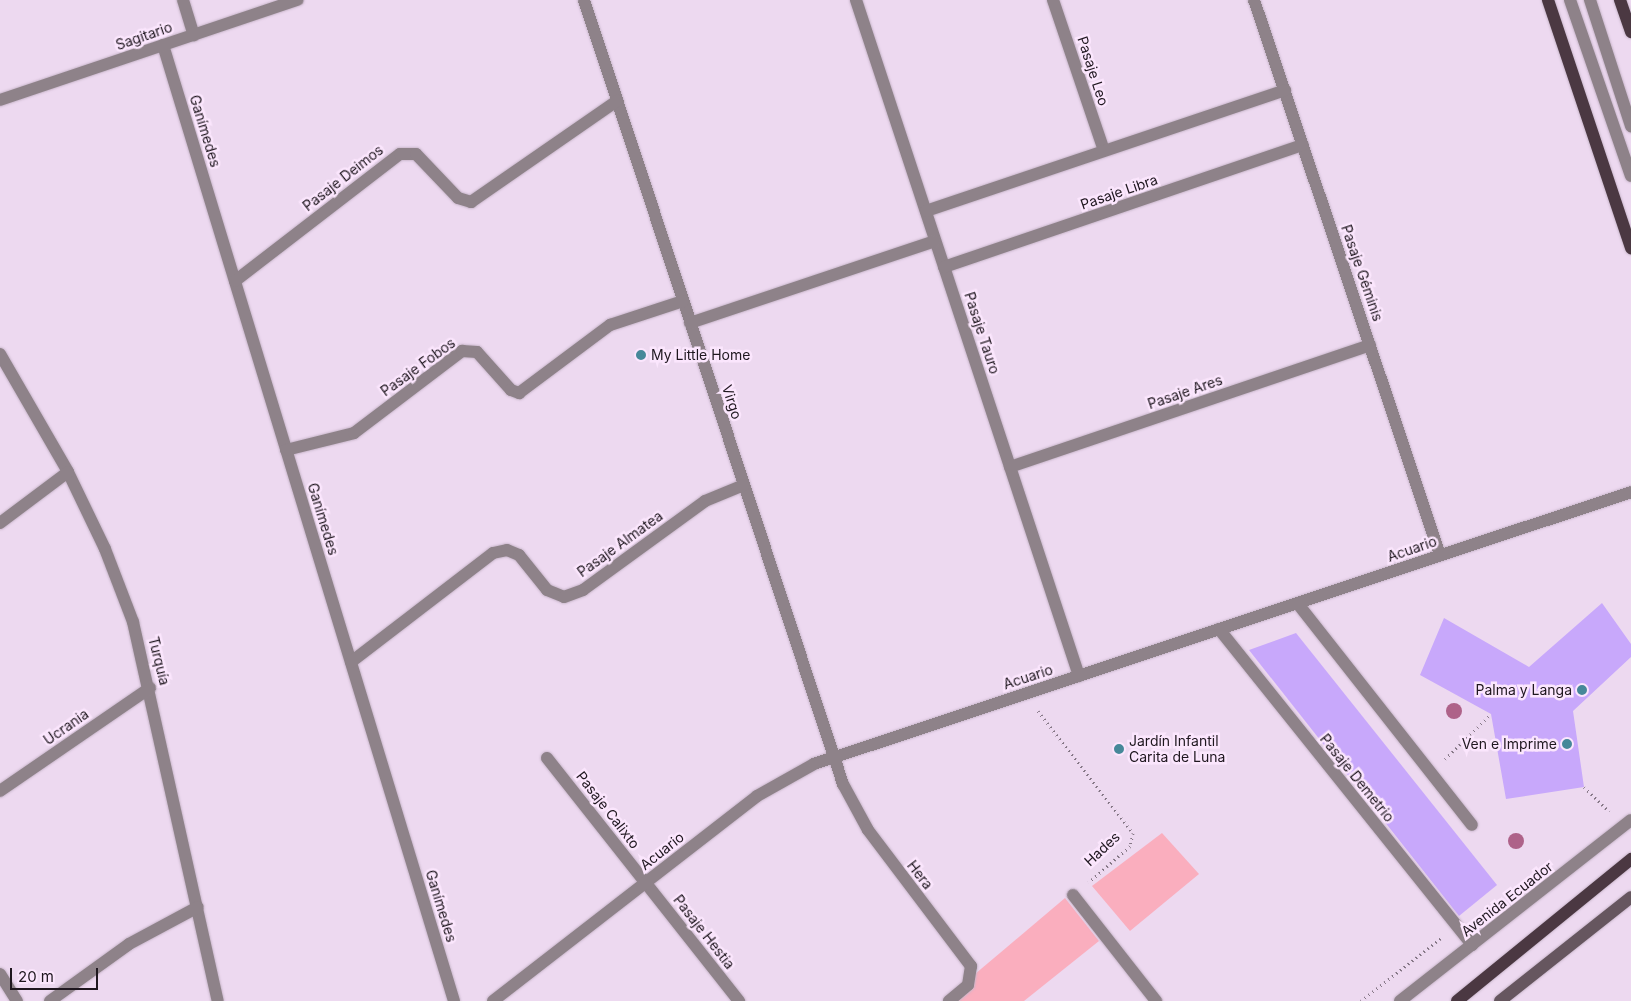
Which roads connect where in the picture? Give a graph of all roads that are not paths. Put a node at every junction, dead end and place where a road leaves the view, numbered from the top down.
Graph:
1 (183, 0) edge
2 (298, 0) edge
3 (584, 0) edge
4 (856, 0) edge
5 (1054, 0) edge
6 (1254, 0) edge
7 (1548, 0) edge
8 (1570, 0) edge
9 (1590, 0) edge
10 (1620, 0) edge
11 (1630, 28) edge
12 (194, 35) junction
13 (163, 45) junction
14 (1285, 90) junction
15 (0, 100) edge
16 (617, 100) junction
17 (1631, 126) edge
18 (1303, 145) junction
19 (1104, 151) junction
20 (1631, 176) edge
21 (926, 211) junction
22 (935, 241) junction
23 (1631, 248) edge
24 (944, 267) junction
25 (235, 281) junction
26 (683, 301) junction
27 (690, 323) junction
28 (1370, 345) junction
29 (0, 354) edge
30 (286, 450) junction
31 (1010, 466) junction
32 (68, 472) junction
33 (744, 485) junction
34 (1631, 492) edge
35 (0, 523) edge
36 (1440, 555) junction
37 (1298, 604) junction
38 (1219, 629) junction
39 (350, 662) junction
40 (1079, 676) junction
41 (150, 688) junction
42 (834, 757) junction
43 (547, 758) dead end
44 (0, 791) edge
45 (1628, 823) edge
46 (1472, 825) dead end
47 (1631, 858) edge
48 (646, 882) junction
49 (1073, 895) road end
50 (1631, 897) edge
51 (198, 907) junction
52 (1472, 945) junction
53 (0, 974) edge
54 (17, 1001) edge
55 (50, 1001) edge
56 (218, 1001) edge
57 (454, 1001) edge
58 (493, 1001) edge
59 (740, 1001) edge
60 (949, 1001) edge
61 (1156, 1001) edge
62 (1400, 1001) edge
63 (1457, 1001) edge
64 (1500, 1001) edge

1 - 12 street
2 - 12 street, Sagitario
3 - 16 street, Virgo
4 - 21 street, Pasaje Tauro
5 - 19 street, Pasaje Leo
6 - 14 street, Pasaje Géminis
7 - 23 main road
8 - 20 street
9 - 17 street
10 - 11 main road
12 - 13 street, Sagitario
13 - 15 street, Sagitario
13 - 25 street, Ganímedes
14 - 18 street, Pasaje Géminis
14 - 19 street
16 - 25 street, Pasaje Deimos
16 - 26 street, Virgo
18 - 24 street, Pasaje Libra
18 - 28 street, Pasaje Géminis
19 - 21 street
21 - 22 street, Pasaje Tauro
22 - 24 street, Pasaje Tauro
22 - 27 street
24 - 31 street, Pasaje Tauro
25 - 30 street, Ganímedes
26 - 27 street, Virgo
26 - 30 street, Pasaje Fobos
27 - 33 street, Virgo
28 - 31 street, Pasaje Ares
28 - 36 street, Pasaje Géminis
29 - 32 street, Turquía
30 - 39 street, Ganímedes
31 - 40 street, Pasaje Tauro
32 - 35 street
32 - 41 street, Turquía
33 - 39 street, Pasaje Almatea
33 - 42 street, Virgo
34 - 36 street, Acuario
36 - 37 street, Acuario
37 - 38 street, Acuario
37 - 46 street
38 - 40 street, Acuario
38 - 52 street, Pasaje Demetrio
39 - 57 street, Ganímedes
40 - 42 street, Acuario
41 - 44 street, Ucrania
41 - 51 street, Turquía
42 - 48 street, Acuario
42 - 60 street, Hera
43 - 48 street, Pasaje Calixto
45 - 52 street, Avenida Ecuador
47 - 63 main road
48 - 58 street, Acuario
48 - 59 street, Pasaje Hestia
49 - 61 street
50 - 64 main road
51 - 55 street
51 - 56 street, Turquía
52 - 62 street, Avenida Ecuador
53 - 54 street

